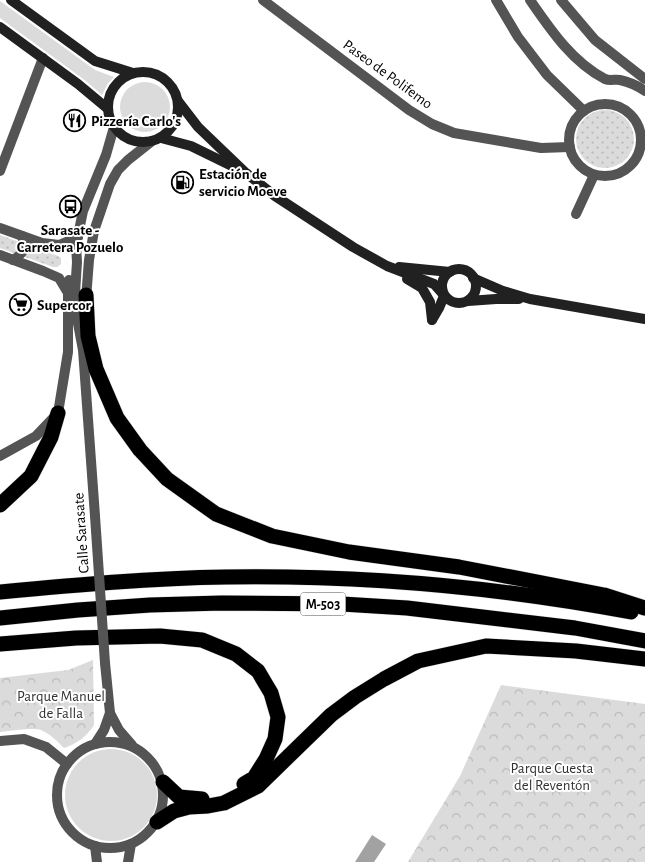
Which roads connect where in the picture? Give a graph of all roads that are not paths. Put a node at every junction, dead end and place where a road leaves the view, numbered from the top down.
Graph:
1 (11, 0) edge
2 (263, 0) edge
3 (496, 0) edge
4 (530, 0) edge
5 (561, 0) edge
6 (0, 27) edge
7 (43, 58) junction
8 (133, 73) junction
9 (645, 79) edge
10 (645, 91) edge
11 (178, 101) junction
12 (108, 110) junction
13 (584, 111) junction
14 (114, 127) junction
15 (156, 139) junction
16 (570, 147) junction
17 (0, 171) edge
18 (246, 173) junction
19 (594, 175) junction
20 (576, 214) dead end
21 (0, 228) edge
22 (22, 236) junction
23 (77, 241) junction
24 (0, 255) edge
25 (13, 260) junction
26 (387, 266) junction
27 (450, 272) junction
28 (473, 278) junction
29 (68, 293) junction
30 (443, 294) junction
31 (86, 295) junction
32 (530, 299) junction
33 (468, 301) junction
34 (645, 319) edge
35 (83, 350) junction
36 (58, 413) junction
37 (0, 456) edge
38 (0, 505) edge
39 (0, 592) edge
40 (645, 608) edge
41 (645, 615) edge
42 (0, 618) edge
43 (645, 641) edge
44 (0, 644) edge
45 (645, 659) edge
46 (110, 713) junction
47 (0, 741) edge
48 (95, 744) junction
49 (132, 746) junction
50 (67, 764) junction
51 (162, 782) junction
52 (157, 822) junction
53 (132, 844) junction
54 (94, 846) junction
55 (98, 862) edge
56 (128, 862) edge

1 - 8 street
2 - 16 street, Paseo de Polifemo
3 - 13 street
4 - 10 street
5 - 9 street
6 - 7 street
7 - 12 street
7 - 17 street
8 - 11 street
8 - 12 street
11 - 15 street
11 - 18 street
12 - 14 street
13 - 16 street
13 - 19 street
14 - 15 street
14 - 23 street, Calle Sarasate
15 - 18 street
15 - 31 street, Calle Sarasate
16 - 19 street
18 - 26 street
19 - 20 street
21 - 22 street
22 - 23 street
22 - 25 street
23 - 29 street
23 - 35 street, Calle Sarasate
24 - 25 street
25 - 29 street
26 - 27 street
26 - 30 street
26 - 30 street
27 - 28 street
27 - 30 street
28 - 32 street
28 - 33 street
29 - 36 street
30 - 33 street
31 - 35 street, Calle Sarasate
31 - 40 highway
32 - 33 street
32 - 34 street
35 - 46 street, Calle Sarasate, bridge
36 - 37 street
36 - 38 highway
39 - 41 highway, M-503
42 - 43 highway, M-503
44 - 51 highway
45 - 52 highway
46 - 48 street, Calle Sarasate
46 - 49 street, Calle Sarasate
47 - 50 street
48 - 49 street
48 - 50 street
49 - 51 street
50 - 54 street
51 - 52 street
52 - 53 street
53 - 54 street
53 - 56 street
54 - 55 street

